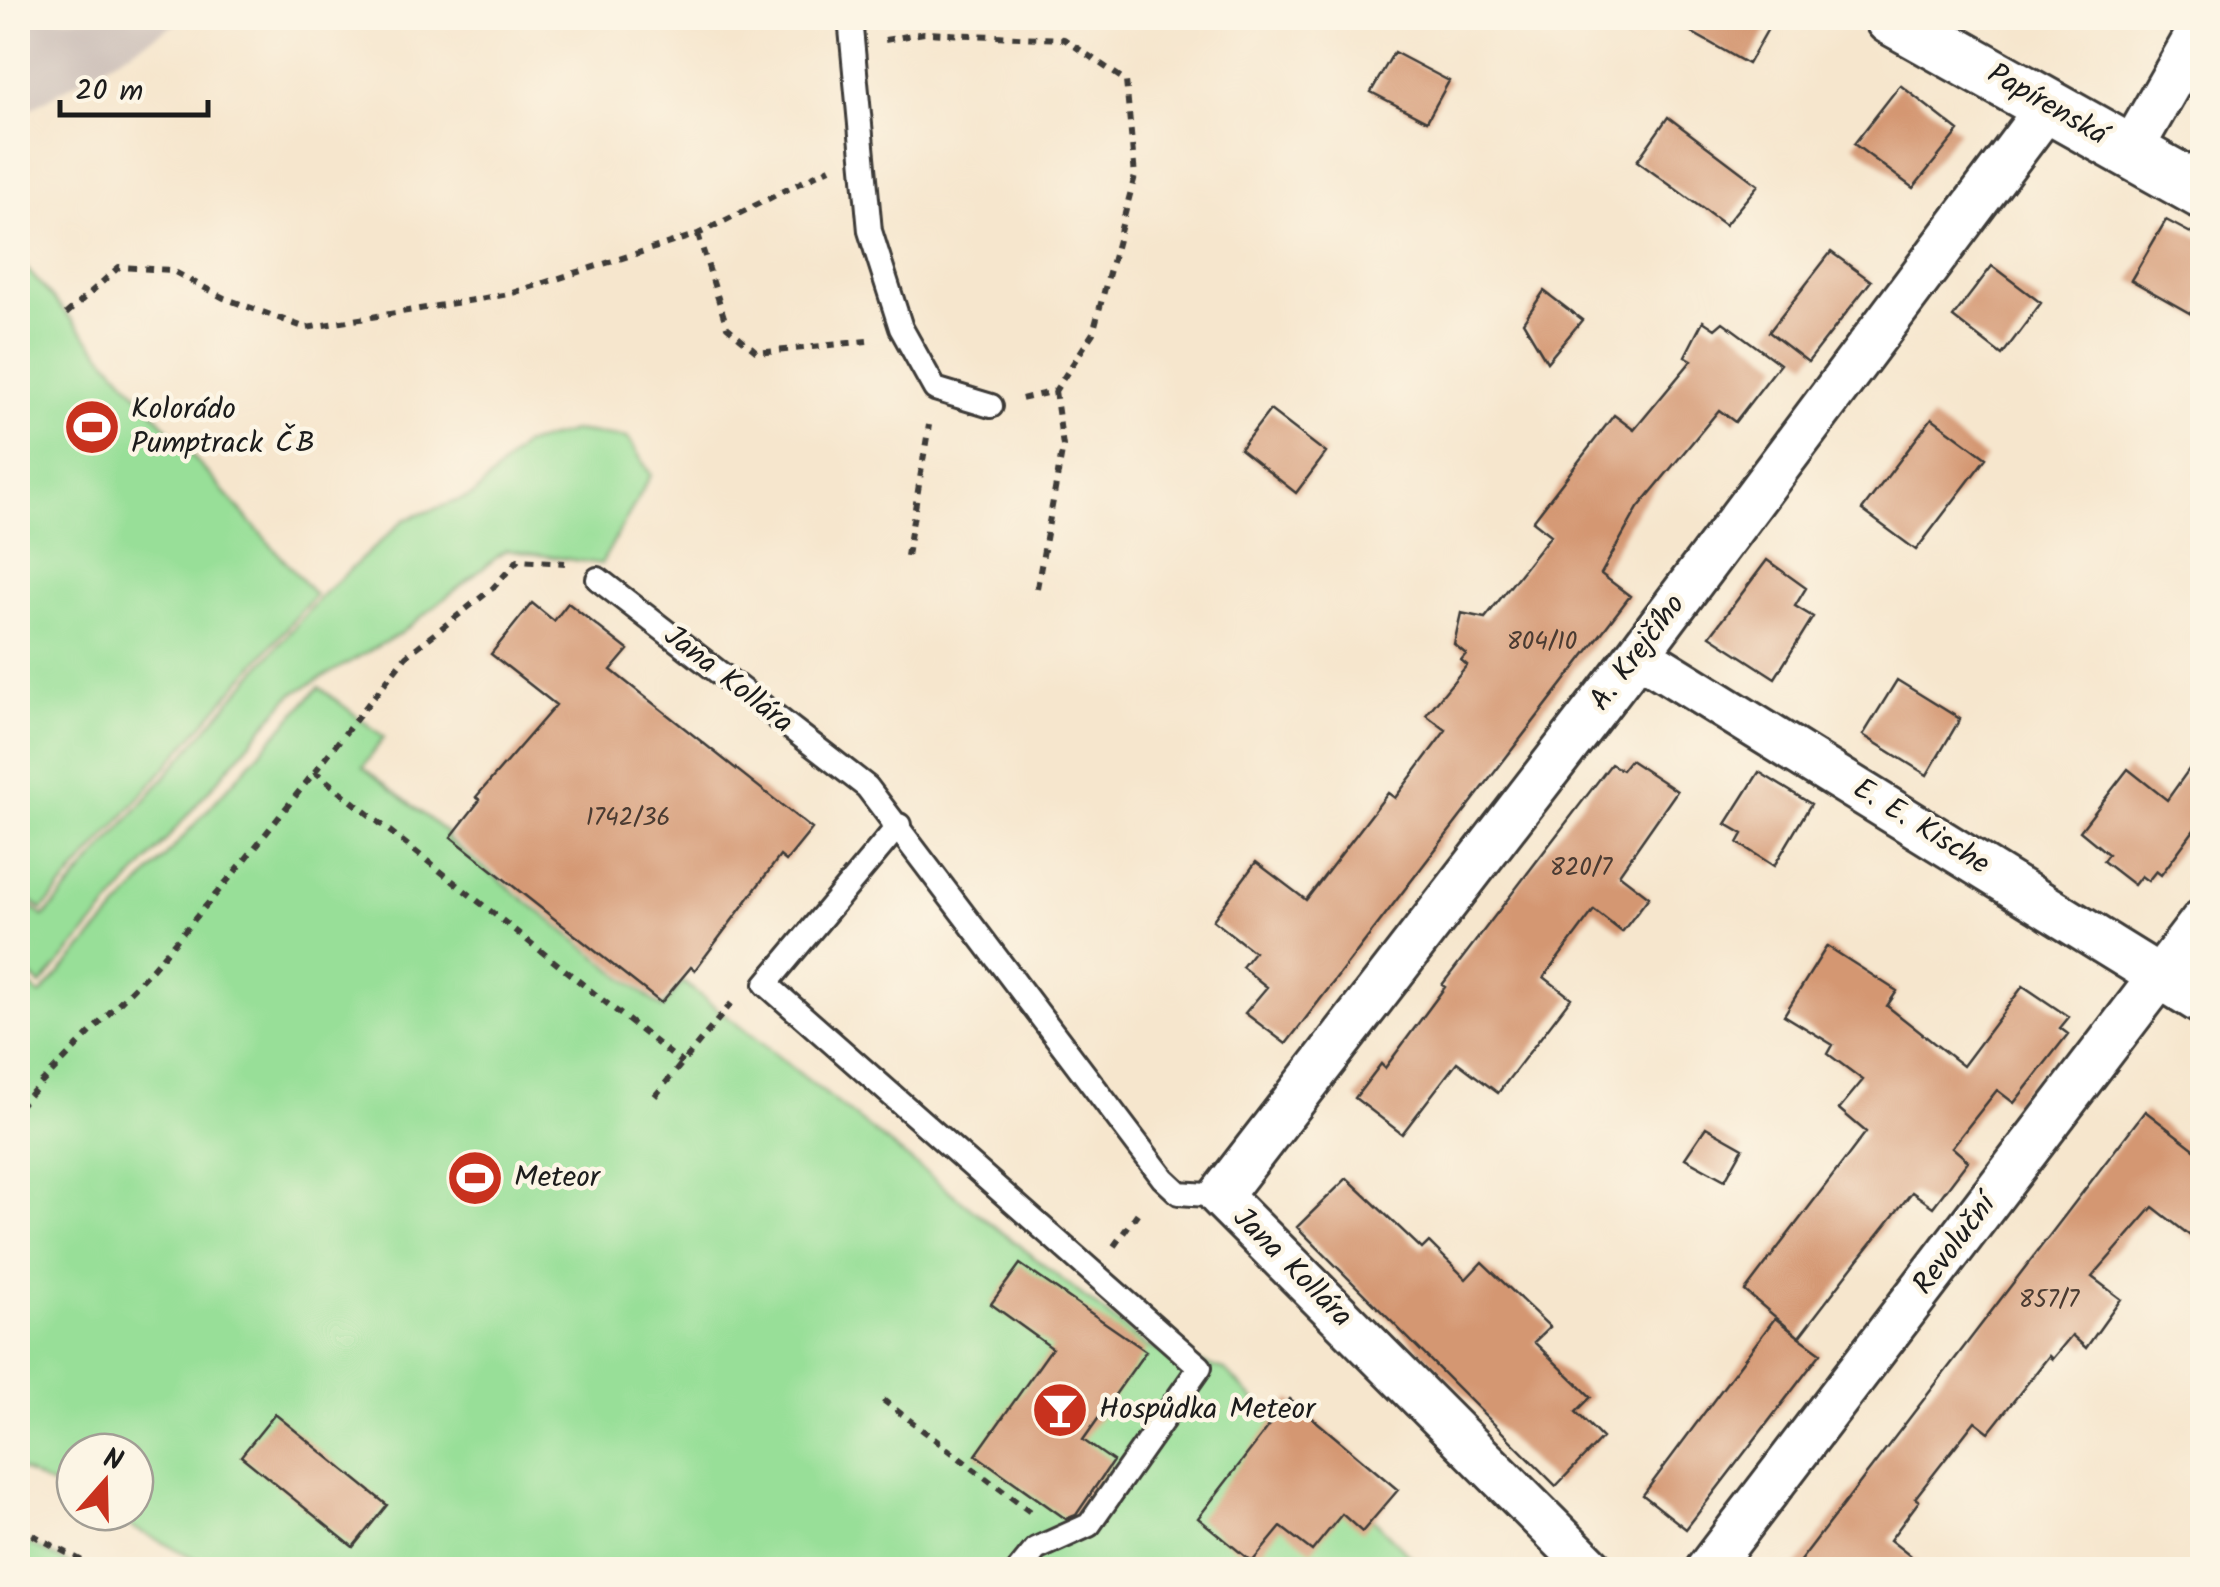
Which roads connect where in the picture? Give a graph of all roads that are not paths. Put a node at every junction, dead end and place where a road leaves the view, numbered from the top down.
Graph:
1 (850, 18) edge
2 (1891, 18) edge
3 (2202, 26) edge
4 (2049, 105) junction
5 (2130, 152) junction
6 (2202, 192) edge
7 (991, 406) road end
8 (598, 579) road end
9 (1638, 654) junction
10 (898, 826) junction
11 (2202, 921) edge
12 (2161, 976) junction
13 (2202, 1002) edge
14 (1220, 1196) junction
15 (1020, 1570) edge
16 (1593, 1570) edge
17 (1707, 1570) edge

1 - 7 lane
2 - 4 street, Papírenská
3 - 5 street
4 - 5 street, Papírenská
4 - 9 street, A. Krejčího
5 - 6 street, Papírenská
8 - 10 lane, Jana Kollára
9 - 12 street, E. E. Kische
9 - 14 street, A. Krejčího
10 - 14 lane, Jana Kollára
10 - 15 lane
11 - 12 street, Revoluční
12 - 13 street, E. E. Kische
12 - 17 street, Revoluční
14 - 16 street, Jana Kollára

